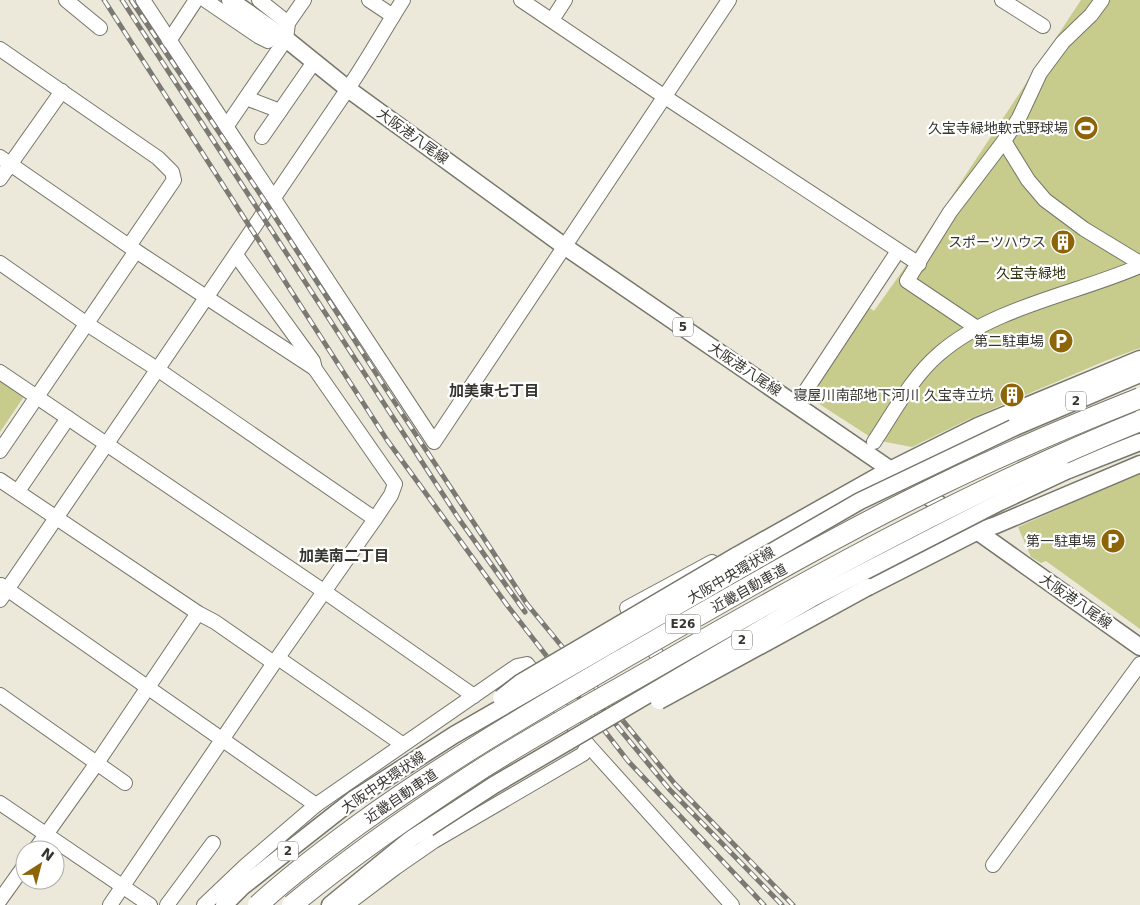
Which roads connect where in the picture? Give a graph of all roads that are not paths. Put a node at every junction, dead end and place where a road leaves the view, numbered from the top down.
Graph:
1 (66, 0) edge
2 (143, 0) edge
3 (196, 0) edge
4 (205, 0) edge
5 (230, 0) edge
6 (259, 0) edge
7 (304, 0) edge
8 (369, 0) edge
9 (403, 0) edge
10 (521, 0) edge
11 (565, 0) edge
12 (729, 0) edge
13 (1002, 0) edge
14 (1102, 0) edge
15 (393, 16) junction
16 (552, 20) junction
17 (1043, 26) dead end
18 (100, 28) dead end
19 (283, 31) junction
20 (169, 41) junction
21 (0, 49) edge
22 (314, 62) junction
23 (348, 89) junction
24 (62, 91) junction
25 (665, 97) junction
26 (246, 98) junction
27 (280, 111) junction
28 (226, 127) junction
29 (262, 137) dead end
30 (1004, 141) junction
31 (5, 160) edge
32 (0, 179) edge
33 (273, 199) junction
34 (564, 246) junction
35 (133, 249) junction
36 (898, 251) junction
37 (236, 255) junction
38 (914, 262) junction
39 (0, 263) edge
40 (1140, 264) edge
41 (206, 297) junction
42 (87, 324) junction
43 (977, 328) junction
44 (1140, 358) edge
45 (314, 368) junction
46 (157, 370) junction
47 (0, 372) edge
48 (1140, 374) edge
49 (37, 398) junction
50 (1140, 398) edge
51 (797, 404) junction
52 (68, 418) junction
53 (1140, 422) edge
54 (874, 442) dead end
55 (1140, 442) edge
56 (107, 444) junction
57 (0, 451) edge
58 (1140, 464) edge
59 (892, 470) junction
60 (0, 480) edge
61 (18, 492) junction
62 (820, 510) junction
63 (56, 518) junction
64 (375, 520) junction
65 (978, 531) junction
66 (868, 587) junction
67 (2, 592) edge
68 (325, 592) junction
69 (198, 613) junction
70 (1140, 647) edge
71 (276, 661) junction
72 (1140, 664) edge
73 (148, 688) junction
74 (0, 695) edge
75 (474, 696) junction
76 (454, 734) junction
77 (223, 740) junction
78 (402, 744) junction
79 (588, 745) junction
80 (97, 763) junction
81 (125, 782) dead end
82 (494, 785) junction
83 (0, 803) edge
84 (316, 805) junction
85 (46, 835) junction
86 (42, 840) edge
87 (213, 843) dead end
88 (993, 864) dead end
89 (15, 879) edge
90 (122, 886) junction
91 (0, 900) edge
92 (110, 905) edge
93 (150, 905) edge
94 (168, 905) edge
95 (204, 905) edge
96 (224, 905) edge
97 (258, 905) edge
98 (292, 905) edge
99 (330, 905) edge
100 (346, 905) edge
101 (732, 905) edge

1 - 18 street
2 - 20 street
3 - 20 street
4 - 19 street
5 - 19 main road, 大阪港八尾線 / 5
6 - 19 street
7 - 19 street
8 - 15 street
9 - 15 street
10 - 16 street
11 - 16 street
12 - 25 street
13 - 17 street
14 - 30 street
15 - 23 street
16 - 25 street
19 - 22 main road, 大阪港八尾線 / 5
19 - 26 street
20 - 28 street
21 - 24 street
22 - 23 main road, 大阪港八尾線 / 5
22 - 27 street
23 - 33 street
23 - 34 main road, 大阪港八尾線 / 5
24 - 31 street
24 - 35 street
25 - 34 street
25 - 36 street
26 - 27 street
26 - 28 street
27 - 29 street
28 - 33 street
30 - 38 street
30 - 40 street
31 - 32 street
31 - 35 street
33 - 34 street
33 - 37 street
34 - 51 main road, 大阪港八尾線 / 5
35 - 41 street
35 - 42 street
36 - 38 street
36 - 51 street
37 - 41 street
37 - 45 street
38 - 43 street
39 - 42 street
40 - 43 street
41 - 45 street
41 - 46 street
42 - 46 street
42 - 49 street
43 - 54 street
44 - 59 main road, 2
45 - 64 street
46 - 56 street
46 - 64 street
47 - 49 street
48 - 76 main road, 大阪中央環状線 / 2, bridge
49 - 52 street
49 - 57 street
50 - 97 highway, 近畿自動車道 / E26, bridge
51 - 59 main road, 大阪港八尾線 / 5
52 - 56 street
52 - 61 street
53 - 98 highway, 近畿自動車道 / E26, bridge
55 - 82 main road, 2, bridge
56 - 63 street
56 - 68 street
58 - 65 main road, 2
59 - 62 main road, 2
59 - 65 main road, 大阪港八尾線 / 5
60 - 61 street
61 - 63 street
62 - 66 street
62 - 76 main road, 2, bridge
63 - 67 street
63 - 69 street
64 - 68 street
65 - 66 main road, 2
65 - 70 main road, 大阪港八尾線 / 5
66 - 82 main road, 2, bridge
67 - 73 street
68 - 71 street
68 - 75 street
69 - 71 street
69 - 73 street
71 - 77 street
71 - 78 street
72 - 88 street
73 - 77 street
73 - 80 street
74 - 80 street
75 - 78 street
75 - 79 street
76 - 96 main road, 大阪中央環状線 / 2, bridge
77 - 84 street
77 - 90 street
78 - 84 street
79 - 100 street
79 - 101 street
80 - 81 street
80 - 85 street
82 - 99 main road, 2, bridge
83 - 85 street
84 - 95 street
85 - 86 street
85 - 90 street
87 - 94 street
89 - 91 street
90 - 92 street
90 - 93 street

